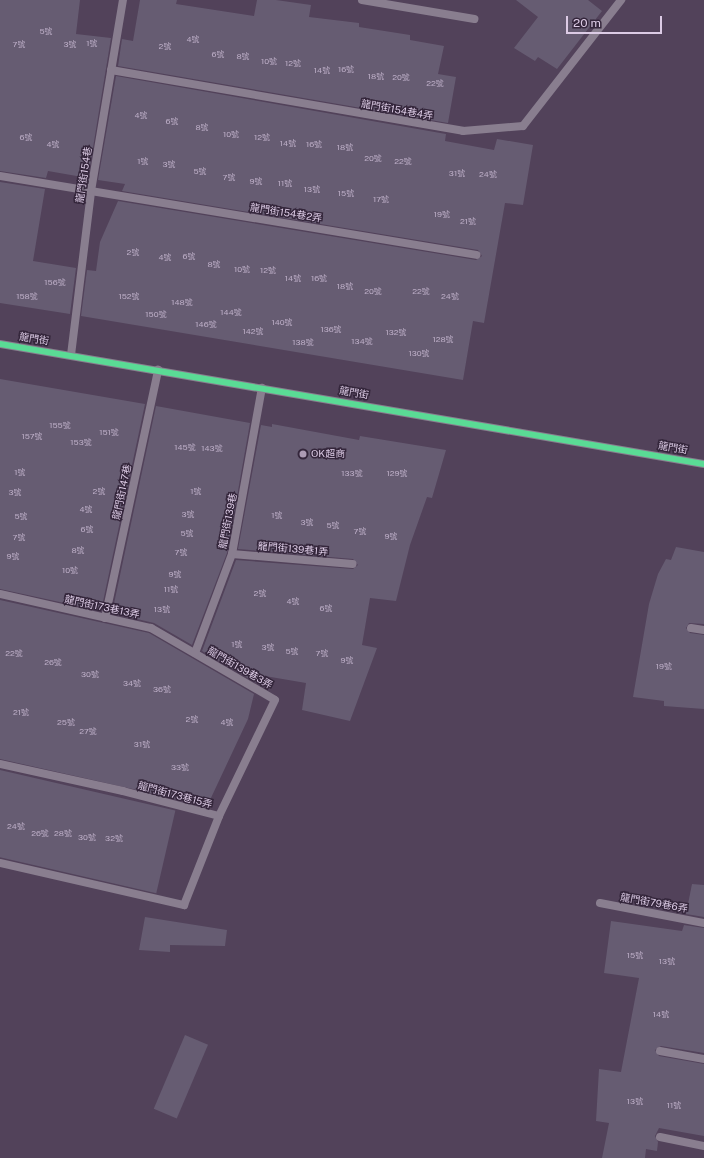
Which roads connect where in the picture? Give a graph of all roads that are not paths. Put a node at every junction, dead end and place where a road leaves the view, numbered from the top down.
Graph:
1 (123, 0) edge
2 (362, 0) edge
3 (621, 0) edge
4 (474, 19) dead end
5 (111, 70) junction
6 (0, 176) edge
7 (91, 192) junction
8 (478, 255) dead end
9 (0, 344) edge
10 (71, 355) junction
11 (158, 370) junction
12 (262, 388) junction
13 (704, 464) edge
14 (232, 554) junction
15 (353, 564) dead end
16 (0, 594) edge
17 (105, 618) junction
18 (690, 628) dead end
19 (704, 630) edge
20 (195, 653) junction
21 (275, 700) joint
22 (0, 764) edge
23 (219, 816) junction
24 (0, 863) edge
25 (600, 904) dead end
26 (704, 923) edge
27 (660, 1051) dead end
28 (704, 1059) edge
29 (660, 1137) dead end
30 (704, 1146) edge

1 - 5 street, 龍門街154巷
2 - 4 street
3 - 5 street, 龍門街154巷4弄
5 - 7 street, 龍門街154巷
6 - 7 street, 龍門街154巷2弄
7 - 8 street, 龍門街154巷2弄
7 - 10 street, 龍門街154巷
9 - 10 street, 龍門街
10 - 11 street, 龍門街
11 - 12 street, 龍門街
11 - 17 street, 龍門街147巷
12 - 13 street, 龍門街
12 - 14 street, 龍門街139巷
14 - 15 street, 龍門街139巷1弄
14 - 20 street, 龍門街139巷
16 - 17 street, 龍門街173巷13弄
17 - 20 street, 龍門街173巷13弄
18 - 19 street
20 - 21 street, 龍門街139巷3弄
21 - 23 street, 龍門街173巷15弄
22 - 23 street, 龍門街173巷15弄
23 - 24 street
25 - 26 street, 龍門街79巷6弄
27 - 28 street
29 - 30 street

